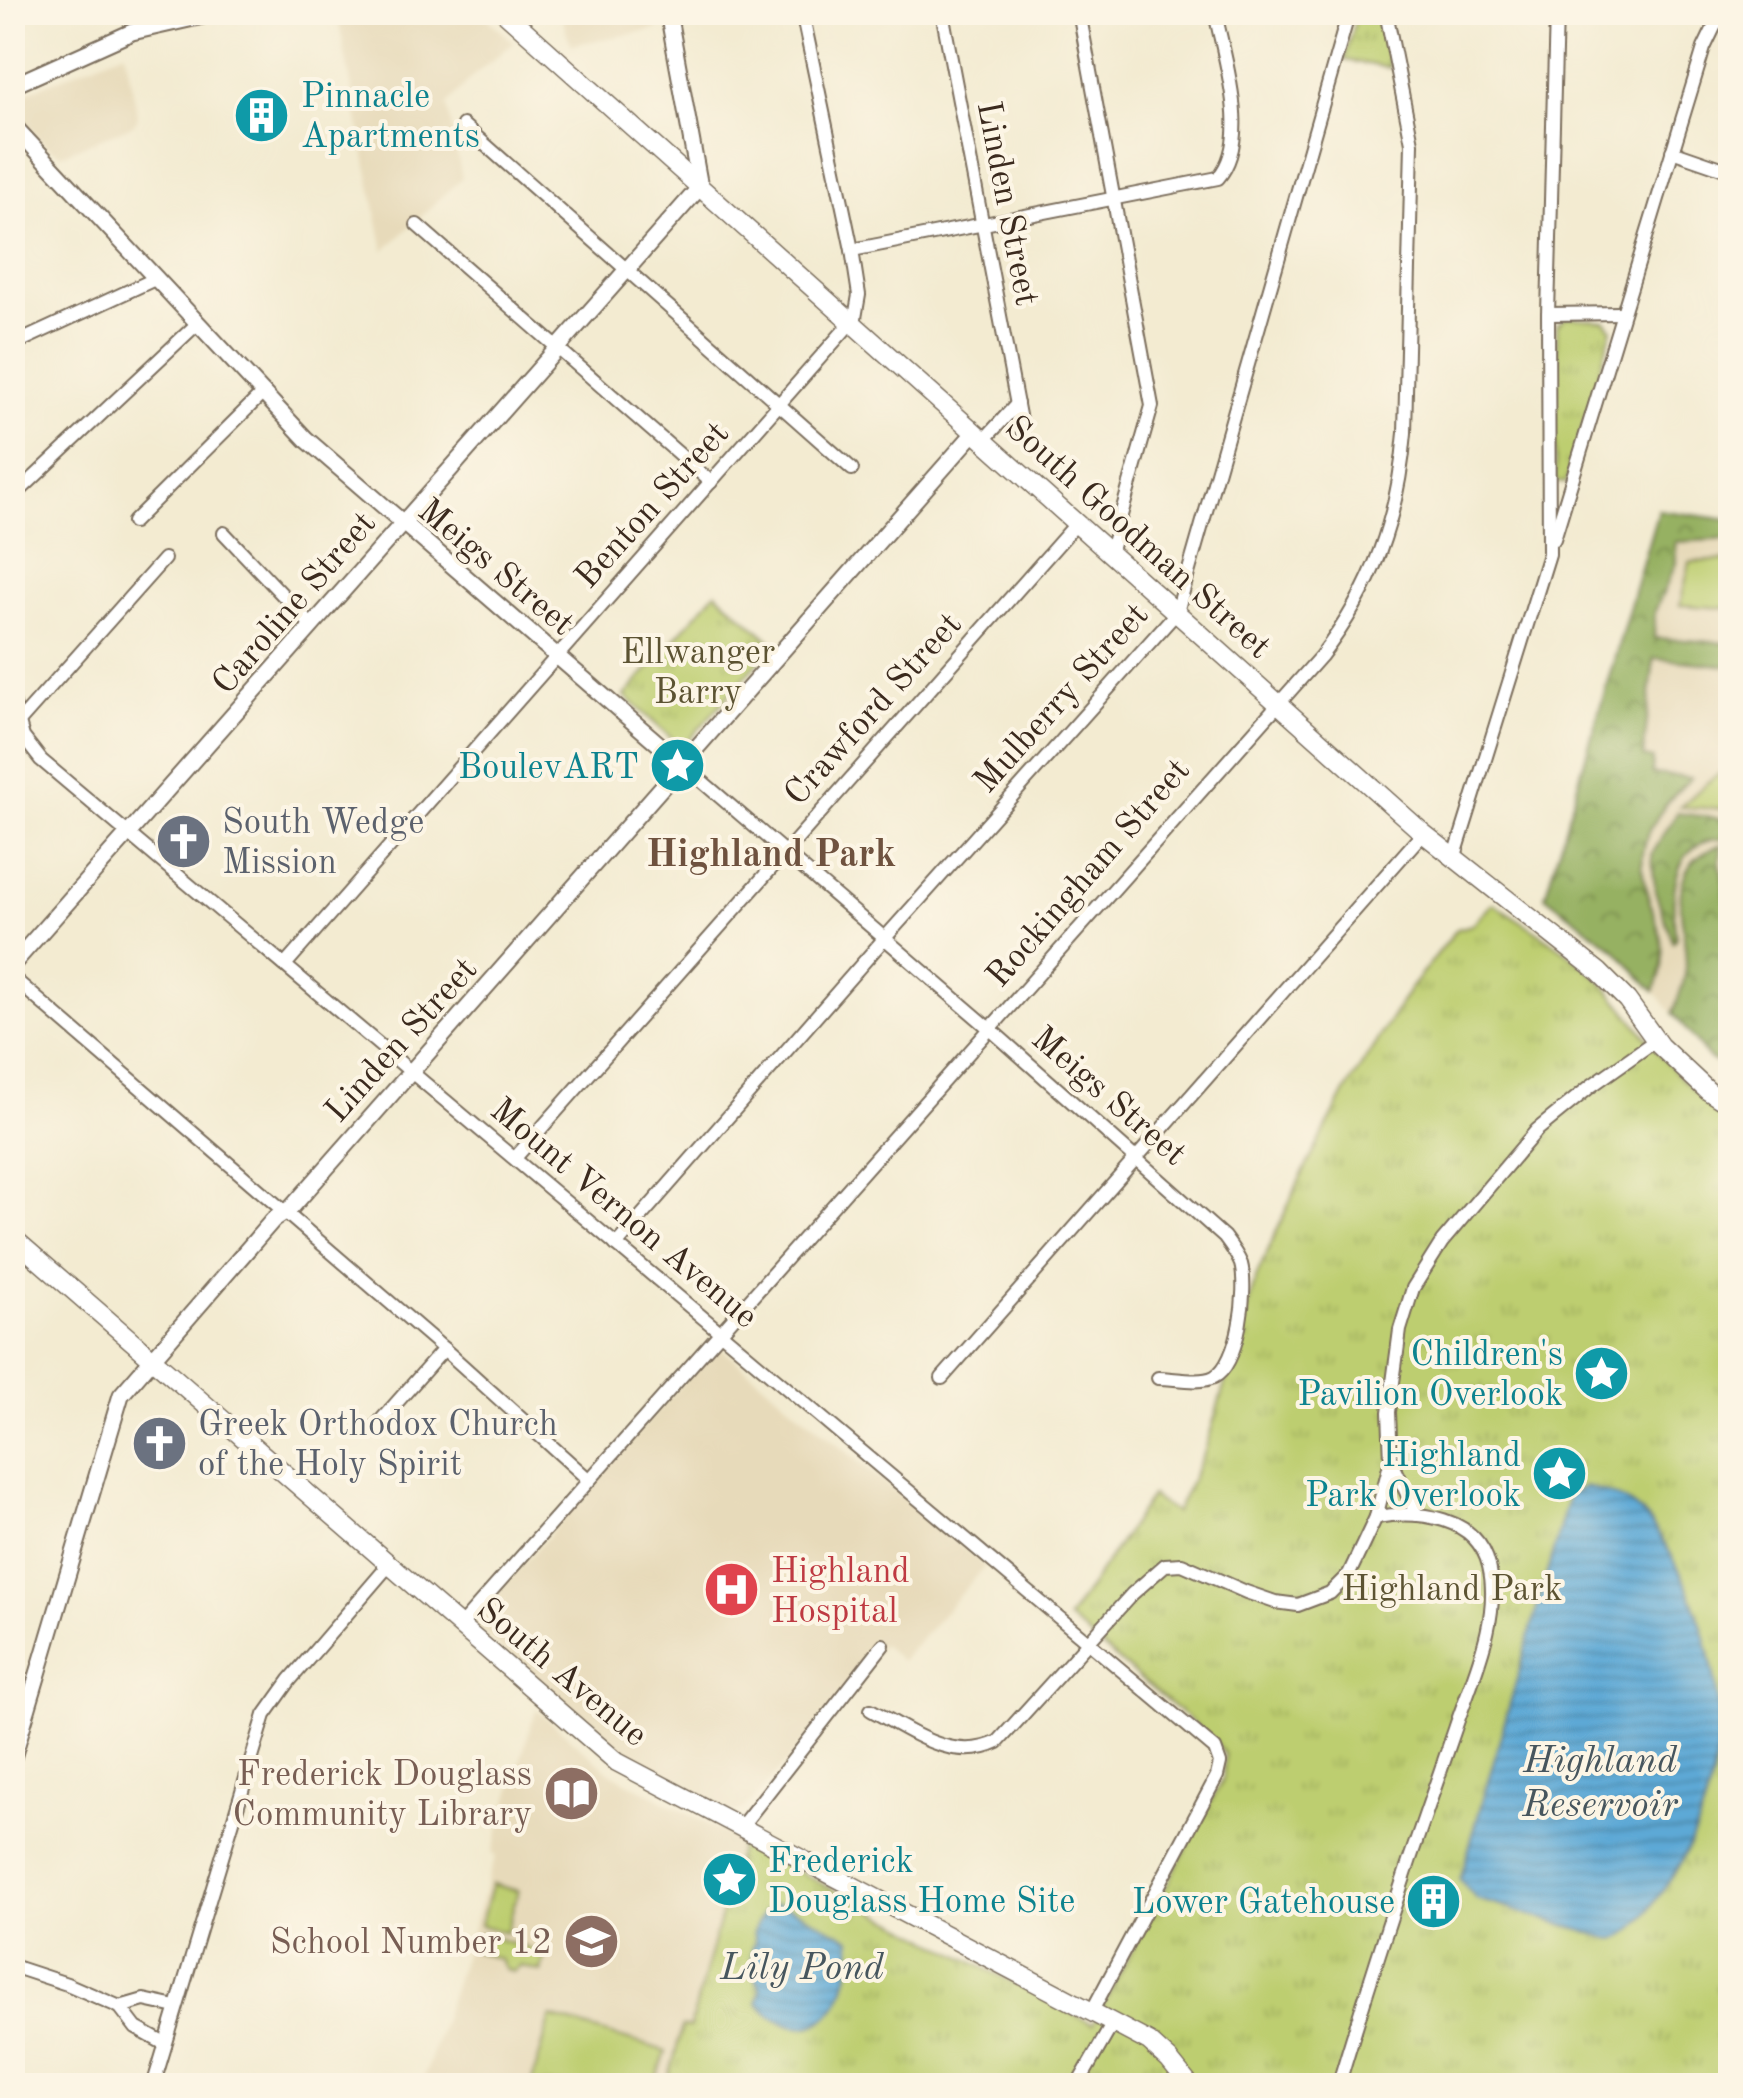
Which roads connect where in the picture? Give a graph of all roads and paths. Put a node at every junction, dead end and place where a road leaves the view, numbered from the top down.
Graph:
1 (504, 12) edge
2 (668, 12) edge
3 (802, 12) edge
4 (942, 12) edge
5 (1079, 12) edge
6 (1215, 12) edge
7 (1349, 12) edge
8 (1386, 12) edge
9 (1556, 12) edge
10 (1727, 12) edge
11 (218, 13) edge
12 (12, 86) edge
13 (12, 124) edge
14 (464, 125) dead end
15 (1672, 152) junction
16 (1730, 171) edge
17 (700, 187) junction
18 (1116, 199) junction
19 (416, 225) dead end
20 (984, 225) junction
21 (852, 250) junction
22 (626, 270) junction
23 (157, 278) junction
24 (1622, 313) junction
25 (1548, 314) junction
26 (198, 324) junction
27 (849, 324) junction
28 (12, 345) edge
29 (557, 348) junction
30 (264, 392) junction
31 (1017, 404) junction
32 (779, 405) junction
33 (1022, 431) dead end
34 (978, 437) junction
35 (852, 469) dead end
36 (710, 482) junction
37 (12, 498) edge
38 (133, 522) dead end
39 (402, 524) junction
40 (1076, 524) junction
41 (224, 533) dead end
42 (1110, 554) junction
43 (1549, 554) junction
44 (164, 559) dead end
45 (1177, 612) junction
46 (312, 626) junction
47 (556, 656) junction
48 (1276, 702) junction
49 (14, 711) edge
50 (683, 765) junction
51 (1422, 833) junction
52 (128, 835) junction
53 (784, 852) junction
54 (1454, 859) junction
55 (884, 939) junction
56 (12, 965) edge
57 (285, 965) junction
58 (12, 977) edge
59 (989, 1028) junction
60 (1656, 1040) junction
61 (411, 1072) junction
62 (1730, 1105) edge
63 (514, 1158) junction
64 (1136, 1158) junction
65 (284, 1212) junction
66 (12, 1237) edge
67 (616, 1245) junction
68 (720, 1332) junction
69 (444, 1349) junction
70 (151, 1358) junction
71 (942, 1378) dead end
72 (1158, 1378) dead end
73 (376, 1426) dead end
74 (1391, 1460) junction
75 (589, 1480) junction
76 (1417, 1515) junction
77 (1376, 1517) junction
78 (388, 1566) junction
79 (459, 1627) junction
80 (1086, 1643) junction
81 (883, 1645) dead end
82 (871, 1710) dead end
83 (12, 1761) edge
84 (740, 1828) junction
85 (12, 1966) edge
86 (120, 2007) junction
87 (176, 2007) junction
88 (1092, 2011) junction
89 (1113, 2023) junction
90 (165, 2044) junction
91 (153, 2086) edge
92 (1077, 2086) edge
93 (1190, 2086) edge
94 (1338, 2086) edge

1 - 17 main road, South Goodman Street
2 - 17 street
3 - 21 street
4 - 20 street, Linden Street
5 - 18 street
6 - 18 street
7 - 45 street, Mulberry Street
8 - 48 street, Rockingham Street
9 - 25 street
10 - 15 street
11 - 12 street
13 - 23 street, Meigs Street
14 - 22 street
15 - 16 street
15 - 24 street
17 - 22 street, Caroline Street
17 - 27 main road, South Goodman Street
18 - 20 street
18 - 42 street
19 - 29 street
20 - 21 street
20 - 31 street, Linden Street
21 - 27 street
22 - 29 street, Caroline Street
22 - 32 street
23 - 26 street, Meigs Street
23 - 28 street
24 - 25 street
24 - 43 street
25 - 43 street
26 - 30 street, Meigs Street
26 - 37 street
27 - 32 street, Benton Street
27 - 34 main road, South Goodman Street
29 - 36 street
29 - 39 street, Caroline Street
30 - 38 street
30 - 39 street, Meigs Street
31 - 33 street, Linden Street
31 - 34 street, Linden Street
32 - 35 street
32 - 36 street, Benton Street
34 - 40 main road, South Goodman Street
34 - 50 street, Linden Street
36 - 47 street, Benton Street
39 - 46 street, Caroline Street
39 - 47 street, Meigs Street
40 - 42 main road, South Goodman Street
40 - 53 street, Crawford Street
41 - 46 street
42 - 45 main road, South Goodman Street
43 - 54 street
44 - 49 street
45 - 48 main road, South Goodman Street
45 - 55 street, Mulberry Street
46 - 52 street, Caroline Street
47 - 50 street, Meigs Street
47 - 57 street, Benton Street
48 - 51 main road, South Goodman Street
48 - 59 street, Rockingham Street
49 - 52 street, Mount Vernon Avenue
50 - 53 street, Meigs Street
50 - 61 street, Linden Street
51 - 54 main road, South Goodman Street
51 - 64 street
52 - 56 street, Caroline Street
52 - 57 street, Mount Vernon Avenue
53 - 55 street, Meigs Street
53 - 63 street, Crawford Street
54 - 60 main road, South Goodman Street
55 - 59 street, Meigs Street
55 - 67 street, Mulberry Street
57 - 61 street, Mount Vernon Avenue
58 - 65 street
59 - 64 street, Meigs Street
59 - 68 street, Rockingham Street
60 - 62 main road, South Goodman Street
60 - 74 street
61 - 63 street, Mount Vernon Avenue
61 - 65 street, Linden Street
63 - 67 street, Mount Vernon Avenue
64 - 71 street
64 - 72 street, Meigs Street
65 - 69 street
65 - 70 street, Linden Street
66 - 70 main road, South Avenue
67 - 68 street, Mount Vernon Avenue
68 - 75 street, Rockingham Street
68 - 80 street, Mount Vernon Avenue
69 - 73 street
69 - 75 street
70 - 78 main road, South Avenue
70 - 83 street, Linden Street
74 - 76 street
74 - 77 street
75 - 79 street, Rockingham Street
76 - 77 street
76 - 94 street
77 - 80 street
78 - 79 main road, South Avenue
78 - 87 street
79 - 84 main road, South Avenue
80 - 82 street
80 - 88 street, Mount Vernon Avenue
81 - 84 street
84 - 88 main road, South Avenue
85 - 86 street
86 - 87 street
86 - 90 street
87 - 90 street
88 - 89 main road, South Avenue
89 - 92 street
89 - 93 main road, South Avenue
90 - 91 street

